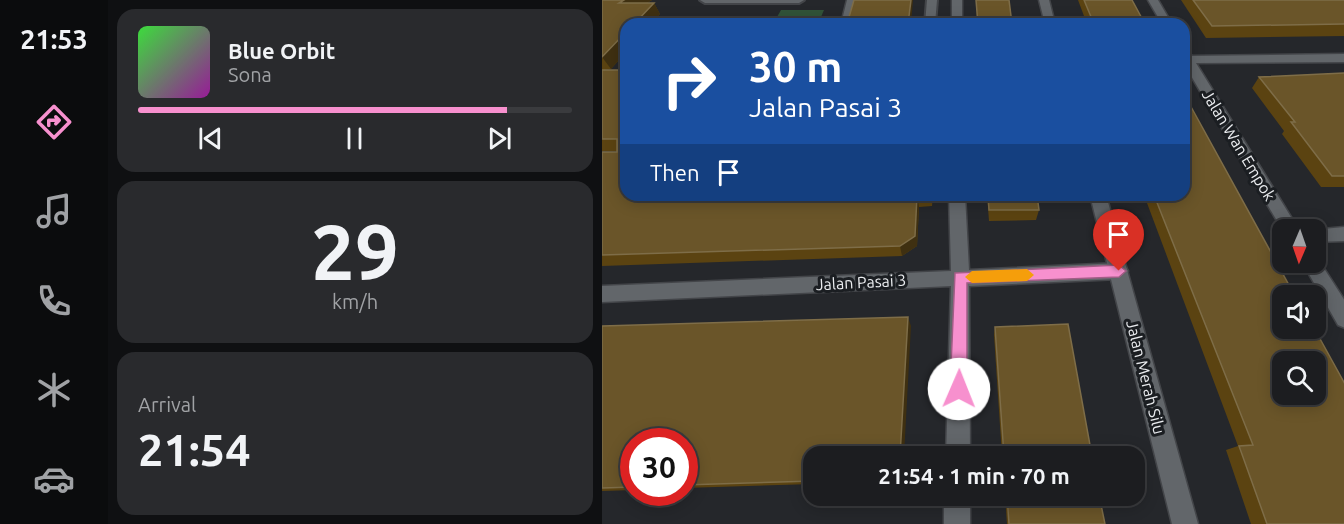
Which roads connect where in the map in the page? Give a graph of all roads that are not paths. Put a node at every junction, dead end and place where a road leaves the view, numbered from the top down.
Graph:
1 (705, 0) edge
2 (799, 0) edge
3 (852, 0) edge
4 (932, 0) edge
5 (957, 0) edge
6 (1044, 0) edge
7 (1153, 0) edge
8 (848, 18) edge
9 (930, 18) edge
10 (957, 18) edge
11 (1048, 18) edge
12 (1164, 18) edge
13 (1190, 58) edge
14 (1344, 58) edge
15 (1190, 66) edge
16 (957, 201) edge
17 (1100, 201) edge
18 (1284, 219) edge
19 (1344, 234) edge
20 (1326, 235) edge
21 (1119, 271) junction
22 (1317, 273) edge
23 (960, 277) junction
24 (602, 294) edge
25 (1344, 319) edge
26 (958, 446) edge
27 (957, 506) edge
28 (957, 524) edge
29 (1185, 524) edge

1 - 2 lane
3 - 8 street
4 - 9 lane
5 - 10 street
6 - 11 street
7 - 12 street
13 - 14 street
15 - 18 street, Jalan Wan Empok
16 - 23 street
17 - 21 street, Jalan Merah Silu
19 - 20 street
21 - 23 street, Jalan Pasai 3
21 - 29 street, Jalan Merah Silu
22 - 25 street
23 - 24 street, Jalan Pasai 3
23 - 26 street
27 - 28 street

